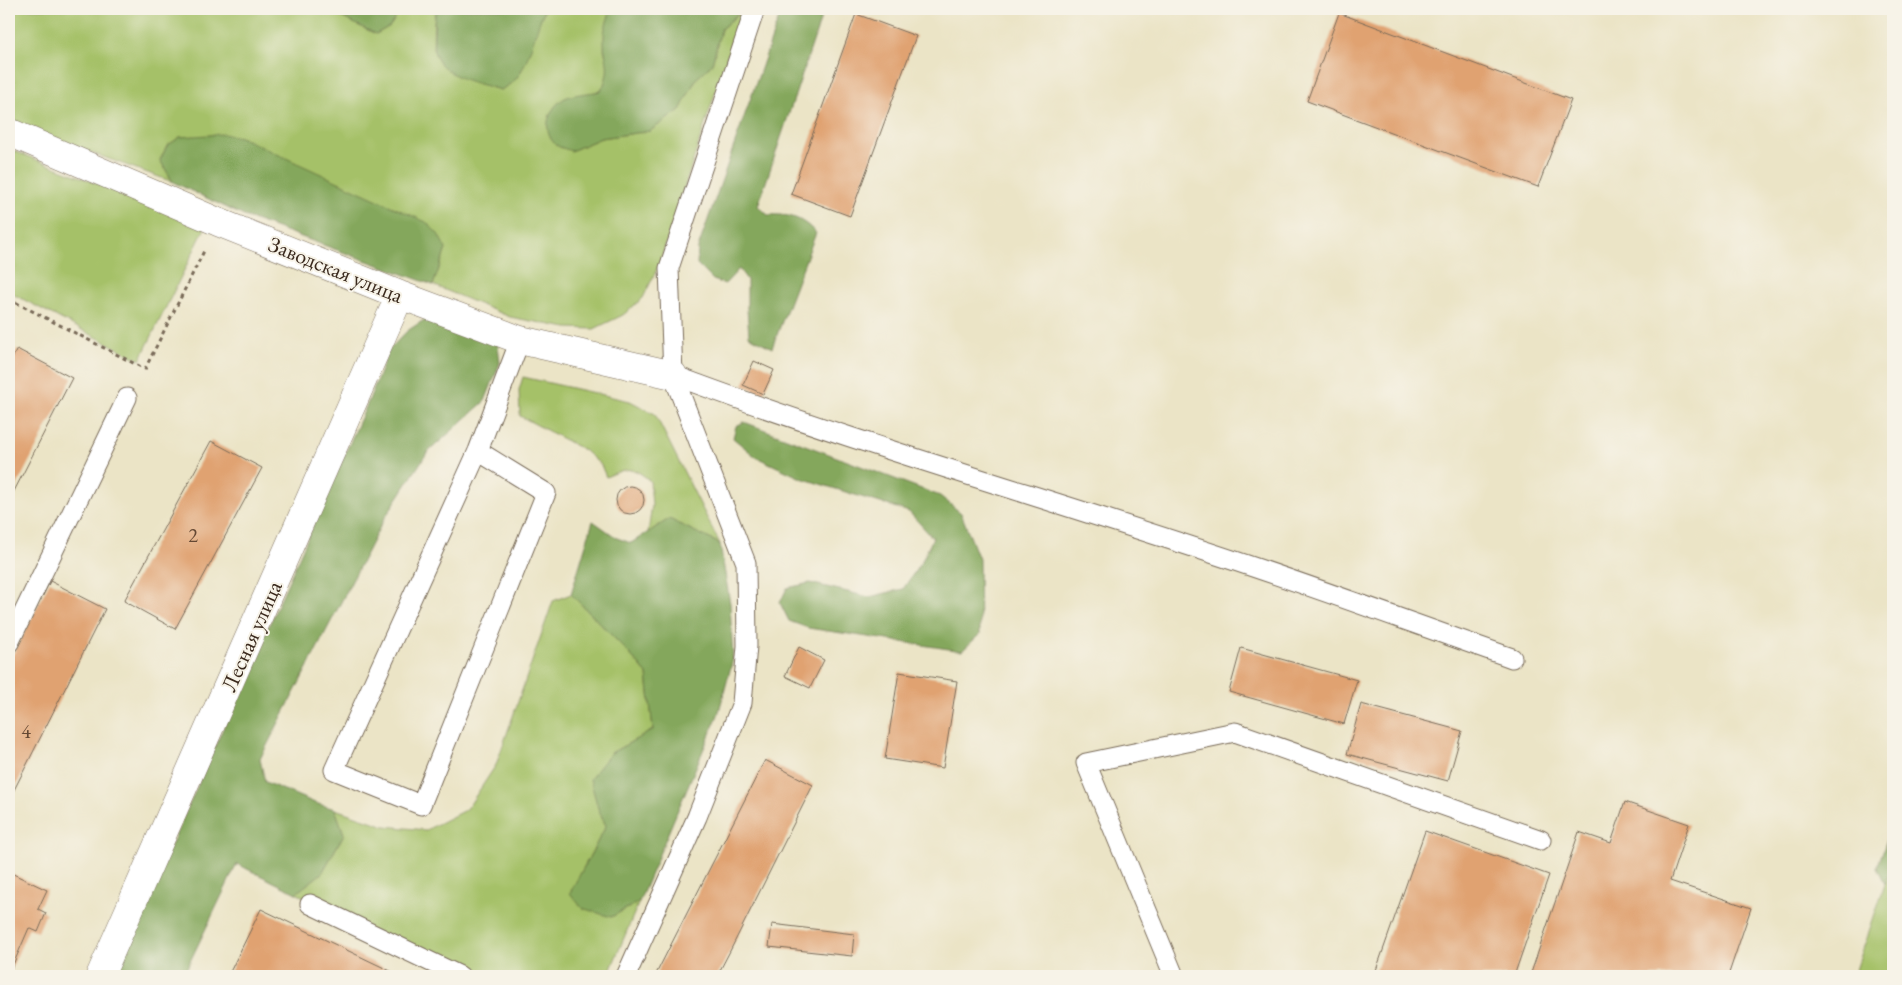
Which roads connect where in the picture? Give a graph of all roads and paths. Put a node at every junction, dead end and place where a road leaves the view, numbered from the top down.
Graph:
1 (756, 9) edge
2 (9, 132) edge
3 (218, 222) junction
4 (400, 295) junction
5 (9, 300) edge
6 (520, 340) junction
7 (673, 375) junction
8 (127, 398) dead end
9 (478, 451) junction
10 (9, 643) edge
11 (1512, 658) dead end
12 (1541, 840) dead end
13 (310, 904) dead end
14 (100, 976) edge
15 (460, 976) edge
16 (626, 976) edge
17 (1174, 976) edge

1 - 7 lane
2 - 3 street, Заводская улица
3 - 4 street, Заводская улица
3 - 5 path
4 - 6 street, Заводская улица
4 - 14 street, Лесная улица
6 - 7 street, Заводская улица
6 - 9 lane
7 - 11 lane
7 - 16 lane
8 - 10 lane
9 - 9 lane
12 - 17 lane
13 - 15 lane

